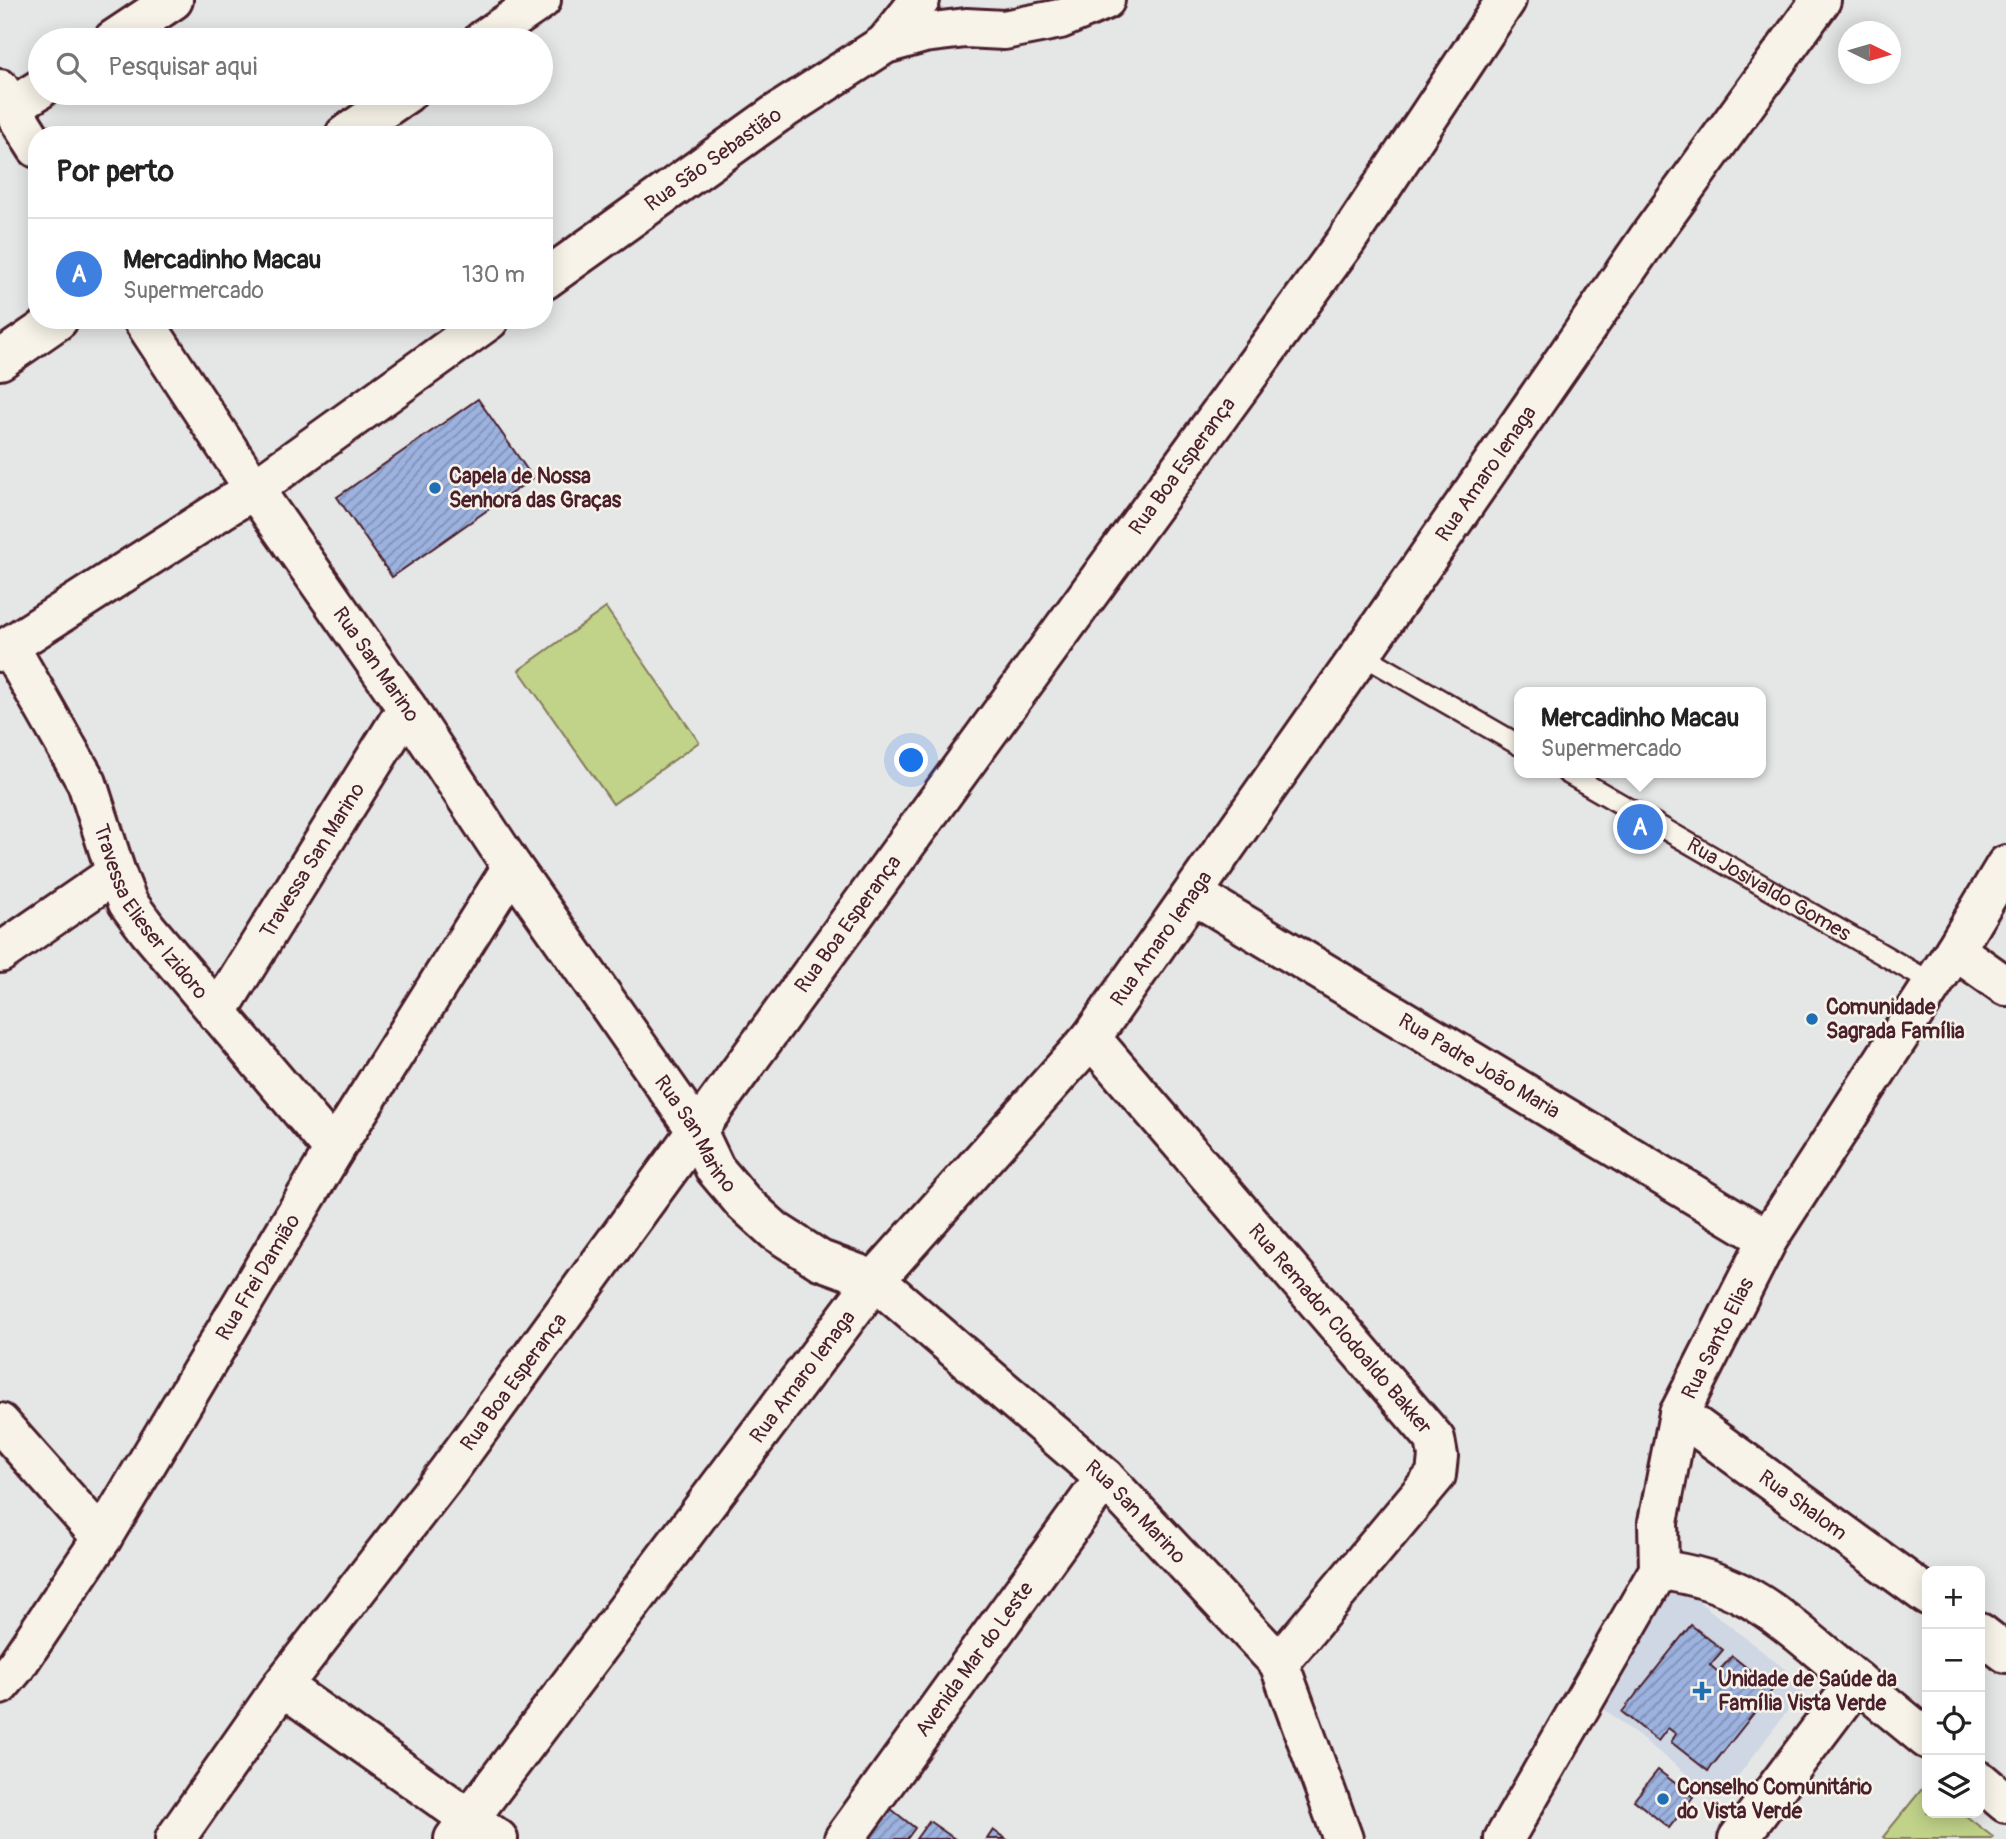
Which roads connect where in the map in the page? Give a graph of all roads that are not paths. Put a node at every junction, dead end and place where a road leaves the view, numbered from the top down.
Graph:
1 (173, 0) edge
2 (541, 0) edge
3 (920, 0) edge
4 (1105, 0) edge
5 (1506, 0) edge
6 (1821, 0) edge
7 (131, 28) edge
8 (500, 28) edge
9 (885, 44) junction
10 (18, 95) edge
11 (389, 105) edge
12 (29, 126) edge
13 (358, 126) edge
14 (553, 274) edge
15 (45, 329) edge
16 (150, 329) edge
17 (476, 329) edge
18 (0, 360) edge
19 (254, 489) junction
20 (4, 649) edge
21 (1361, 654) junction
22 (407, 708) junction
23 (1514, 742) edge
24 (1576, 778) edge
25 (2006, 865) edge
26 (512, 867) junction
27 (116, 873) junction
28 (1193, 894) junction
29 (1955, 950) junction
30 (0, 953) edge
31 (1934, 984) junction
32 (2006, 986) edge
33 (217, 1013) junction
34 (1091, 1038) junction
35 (696, 1131) junction
36 (334, 1150) junction
37 (1768, 1239) junction
38 (875, 1280) junction
39 (1679, 1414) junction
40 (0, 1423) edge
41 (1105, 1478) junction
42 (102, 1538) junction
43 (1659, 1570) junction
44 (1922, 1591) edge
45 (1985, 1637) edge
46 (2006, 1653) edge
47 (1279, 1663) junction
48 (1857, 1681) junction
49 (0, 1685) edge
50 (282, 1686) junction
51 (1922, 1735) edge
52 (1985, 1786) edge
53 (2006, 1803) edge
54 (474, 1832) edge
55 (175, 1839) edge
56 (844, 1839) edge
57 (1343, 1839) edge
58 (1504, 1839) edge
59 (1738, 1839) edge

1 - 7 street
2 - 8 street
3 - 9 street, Rua São Sebastião
4 - 9 street, Rua São Sebastião
5 - 35 street, Rua Boa Esperança
6 - 21 street, Rua Amaro Ienaga
9 - 14 street, Rua São Sebastião
10 - 12 street
11 - 13 street
15 - 18 street
16 - 19 street, Rua San Marino
17 - 19 street
19 - 20 street
19 - 22 street, Rua San Marino
20 - 27 street, Travessa Elieser Izidoro
21 - 23 lane
21 - 28 street, Rua Amaro Ienaga
22 - 26 street, Rua San Marino
22 - 33 street, Travessa San Marino
24 - 31 lane, Rua Josivaldo Gomes
25 - 29 street, Rua Santo Elias
26 - 35 street, Rua San Marino
26 - 36 street, Rua Frei Damião
27 - 30 street
27 - 33 street, Travessa Elieser Izidoro
28 - 34 street, Rua Amaro Ienaga
28 - 37 street, Rua Padre João Maria
29 - 31 street, Rua Santo Elias
29 - 32 street
31 - 37 street, Rua Santo Elias
33 - 36 street, Travessa Elieser Izidoro
34 - 38 street, Rua Amaro Ienaga
34 - 47 street, Rua Remador Clodoaldo Bakker
35 - 38 street, Rua San Marino
35 - 50 street, Rua Boa Esperança
36 - 42 street, Rua Frei Damião
37 - 39 street, Rua Santo Elias
38 - 41 street, Rua San Marino
38 - 54 street, Rua Amaro Ienaga
39 - 43 street, Rua Santo Elias
39 - 44 street, Rua Shalom
40 - 42 street
41 - 47 street, Rua San Marino
41 - 56 street, Avenida Mar do Leste
42 - 49 street, Rua Frei Damião
43 - 48 street
43 - 58 street
45 - 46 street
47 - 57 street, Rua San Marino
48 - 51 street
48 - 59 street
50 - 54 street
50 - 55 street, Rua Boa Esperança
52 - 53 street

